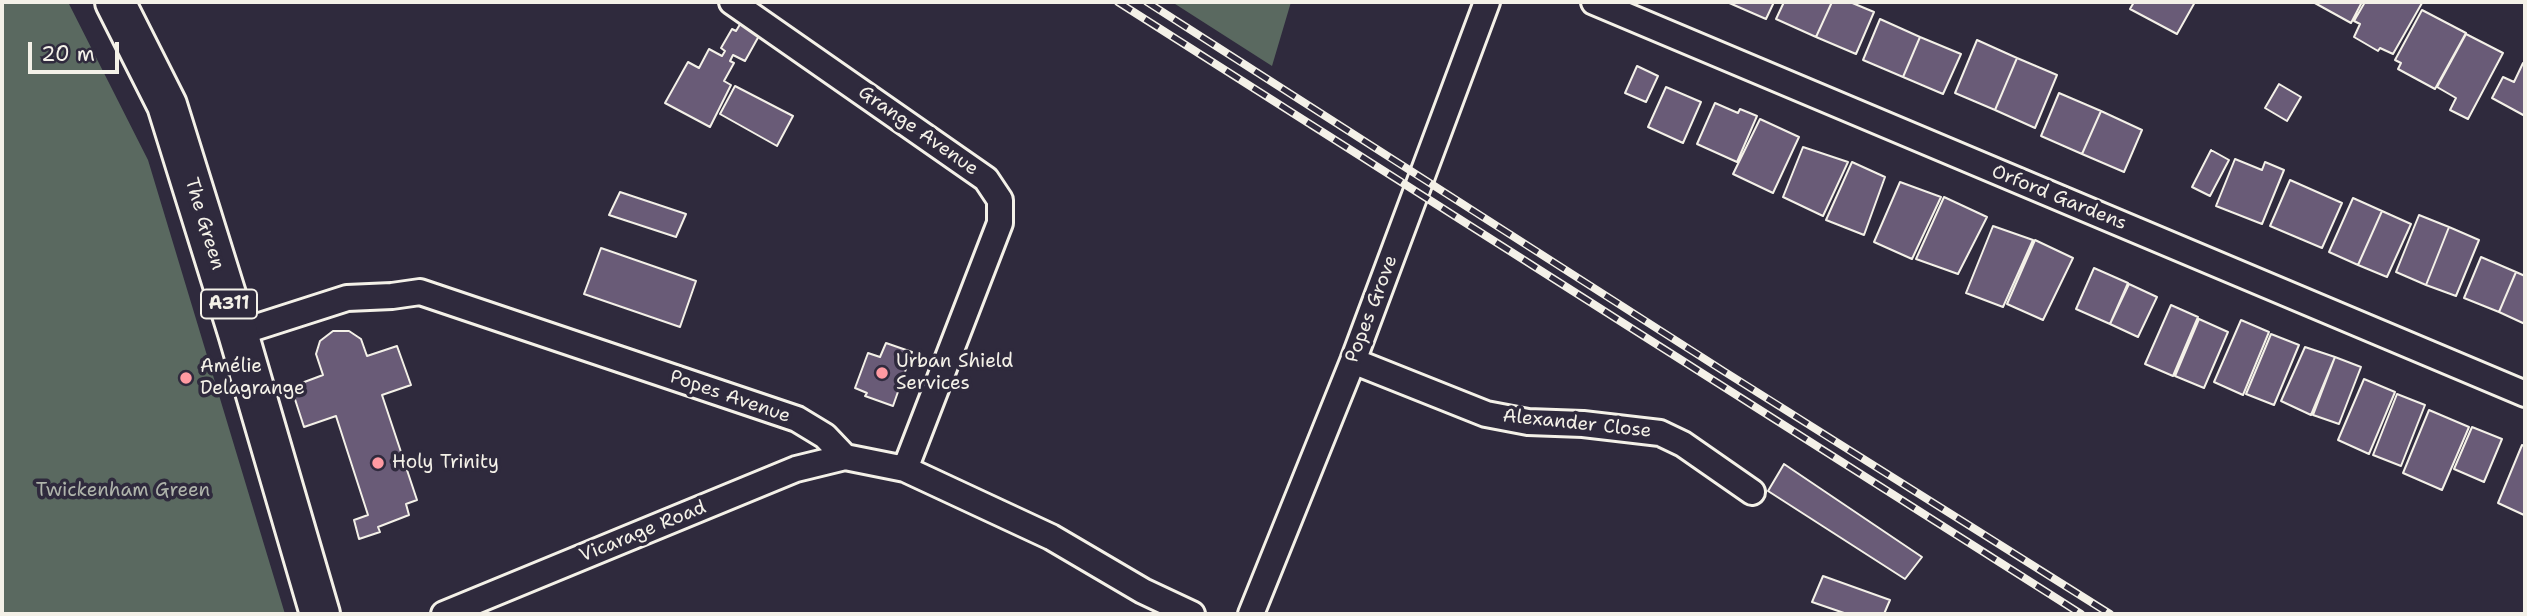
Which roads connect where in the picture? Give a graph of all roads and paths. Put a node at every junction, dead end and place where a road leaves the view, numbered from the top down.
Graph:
1 (115, 2) edge
2 (732, 2) edge
3 (1487, 2) edge
4 (1594, 2) edge
5 (238, 333) junction
6 (1353, 361) junction
7 (2525, 394) edge
8 (845, 457) junction
9 (905, 469) junction
10 (1752, 492) dead end
11 (320, 614) edge
12 (444, 614) edge
13 (1192, 614) edge
14 (1251, 614) edge

1 - 5 main road, The Green / A311
2 - 9 street, Grange Avenue
3 - 6 street, Popes Grove
4 - 7 street, Orford Gardens
5 - 8 street, Popes Avenue
5 - 11 main road, The Green / A311
6 - 10 street, Alexander Close
6 - 14 street, Popes Grove
8 - 9 street
8 - 12 street, Vicarage Road
9 - 13 street

